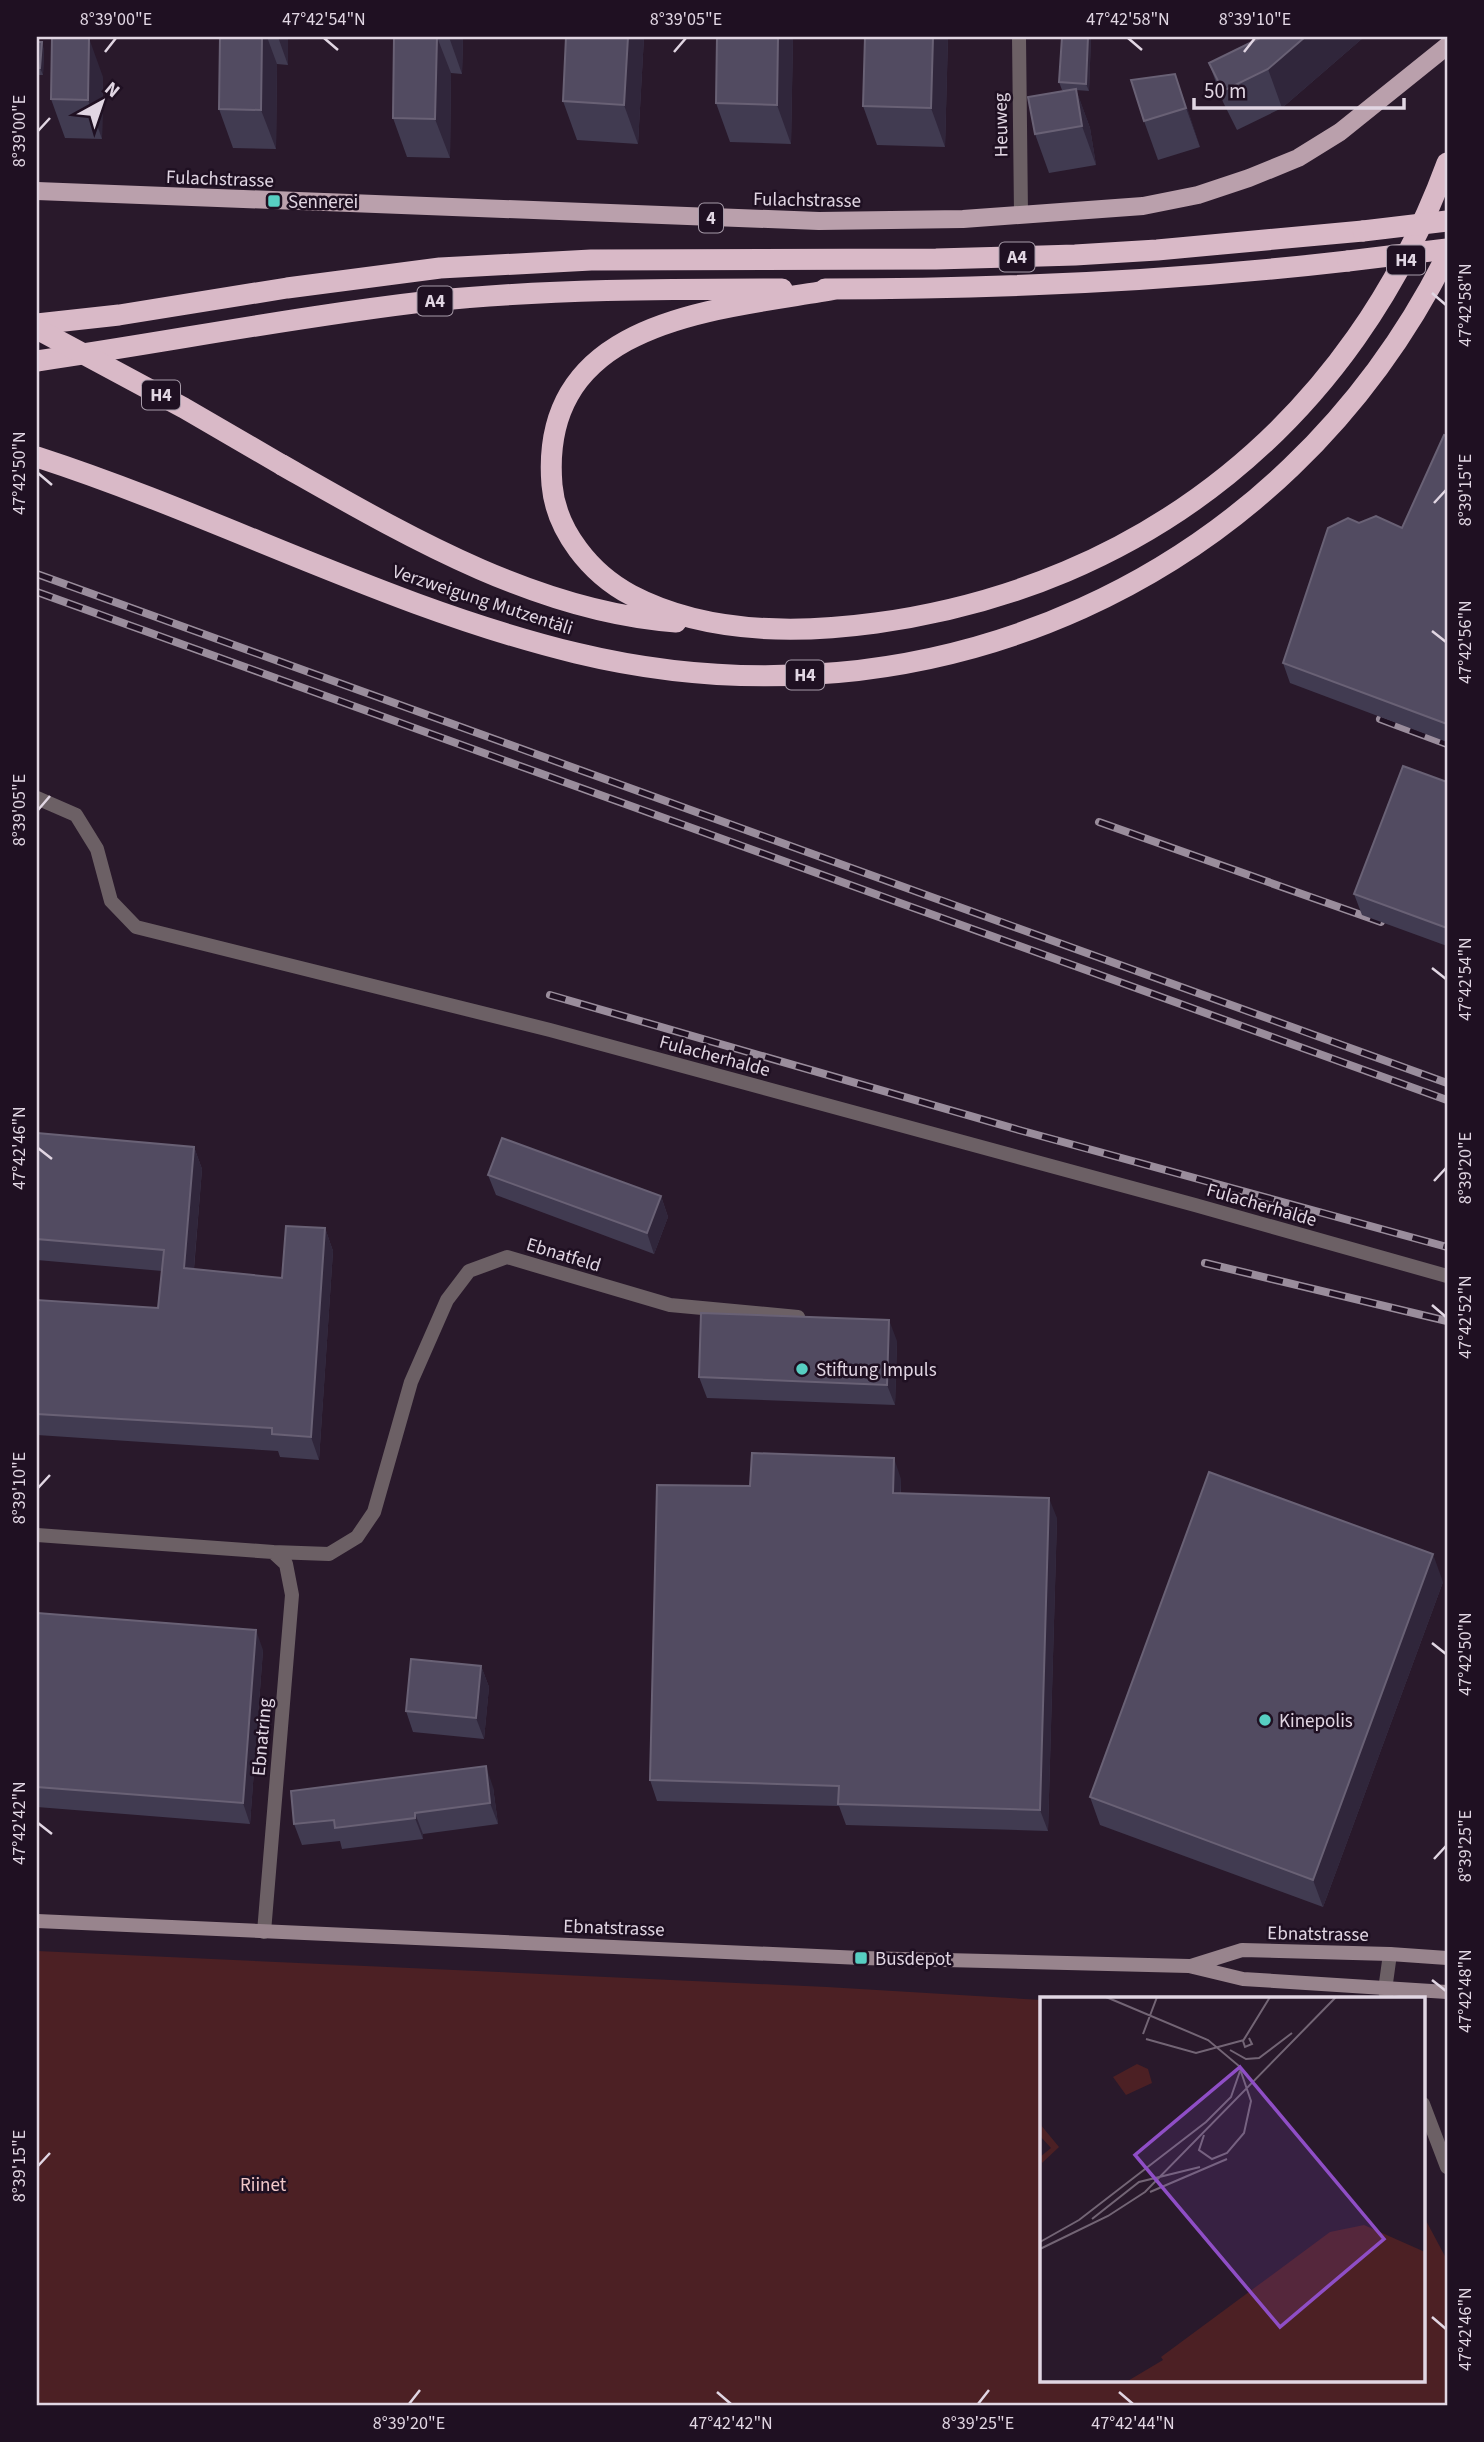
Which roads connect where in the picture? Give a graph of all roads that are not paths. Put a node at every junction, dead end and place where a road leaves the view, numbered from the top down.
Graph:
1 (1019, 37) edge
2 (1447, 47) edge
3 (1447, 163) edge
4 (37, 191) edge
5 (1021, 214) junction
6 (1447, 221) edge
7 (1447, 249) edge
8 (1447, 255) edge
9 (837, 289) junction
10 (37, 327) edge
11 (37, 361) edge
12 (37, 457) edge
13 (727, 626) junction
14 (37, 798) edge
15 (1447, 1276) edge
16 (818, 1319) edge
17 (37, 1535) edge
18 (273, 1552) junction
19 (37, 1921) edge
20 (264, 1932) junction
21 (1390, 1954) junction
22 (1447, 1958) edge
23 (1189, 1966) junction
24 (1447, 1992) edge
25 (1386, 1994) edge
26 (1424, 2107) edge
27 (1447, 2167) edge

1 - 5 street, Heuweg
2 - 5 main road, Fulachstrasse / 4
3 - 13 highway, H4
4 - 5 main road, Fulachstrasse / 4
6 - 10 highway, A4, bridge
7 - 9 highway, A4, bridge
8 - 12 highway, Verzweigung Mutzentäli / H4
9 - 11 highway, A4
9 - 13 highway, H4
10 - 13 highway, Verzweigung Mutzentäli / H4, bridge
14 - 15 street, Fulacherhalde
16 - 18 street, Ebnatfeld
17 - 18 street
18 - 20 street, Ebnatring
19 - 20 street, Ebnatstrasse
20 - 23 street, Ebnatstrasse
21 - 22 street, Ebnatstrasse
21 - 23 street, Ebnatstrasse
21 - 25 street
23 - 25 street, Ebnatstrasse
24 - 25 street, Ebnatstrasse
26 - 27 street

